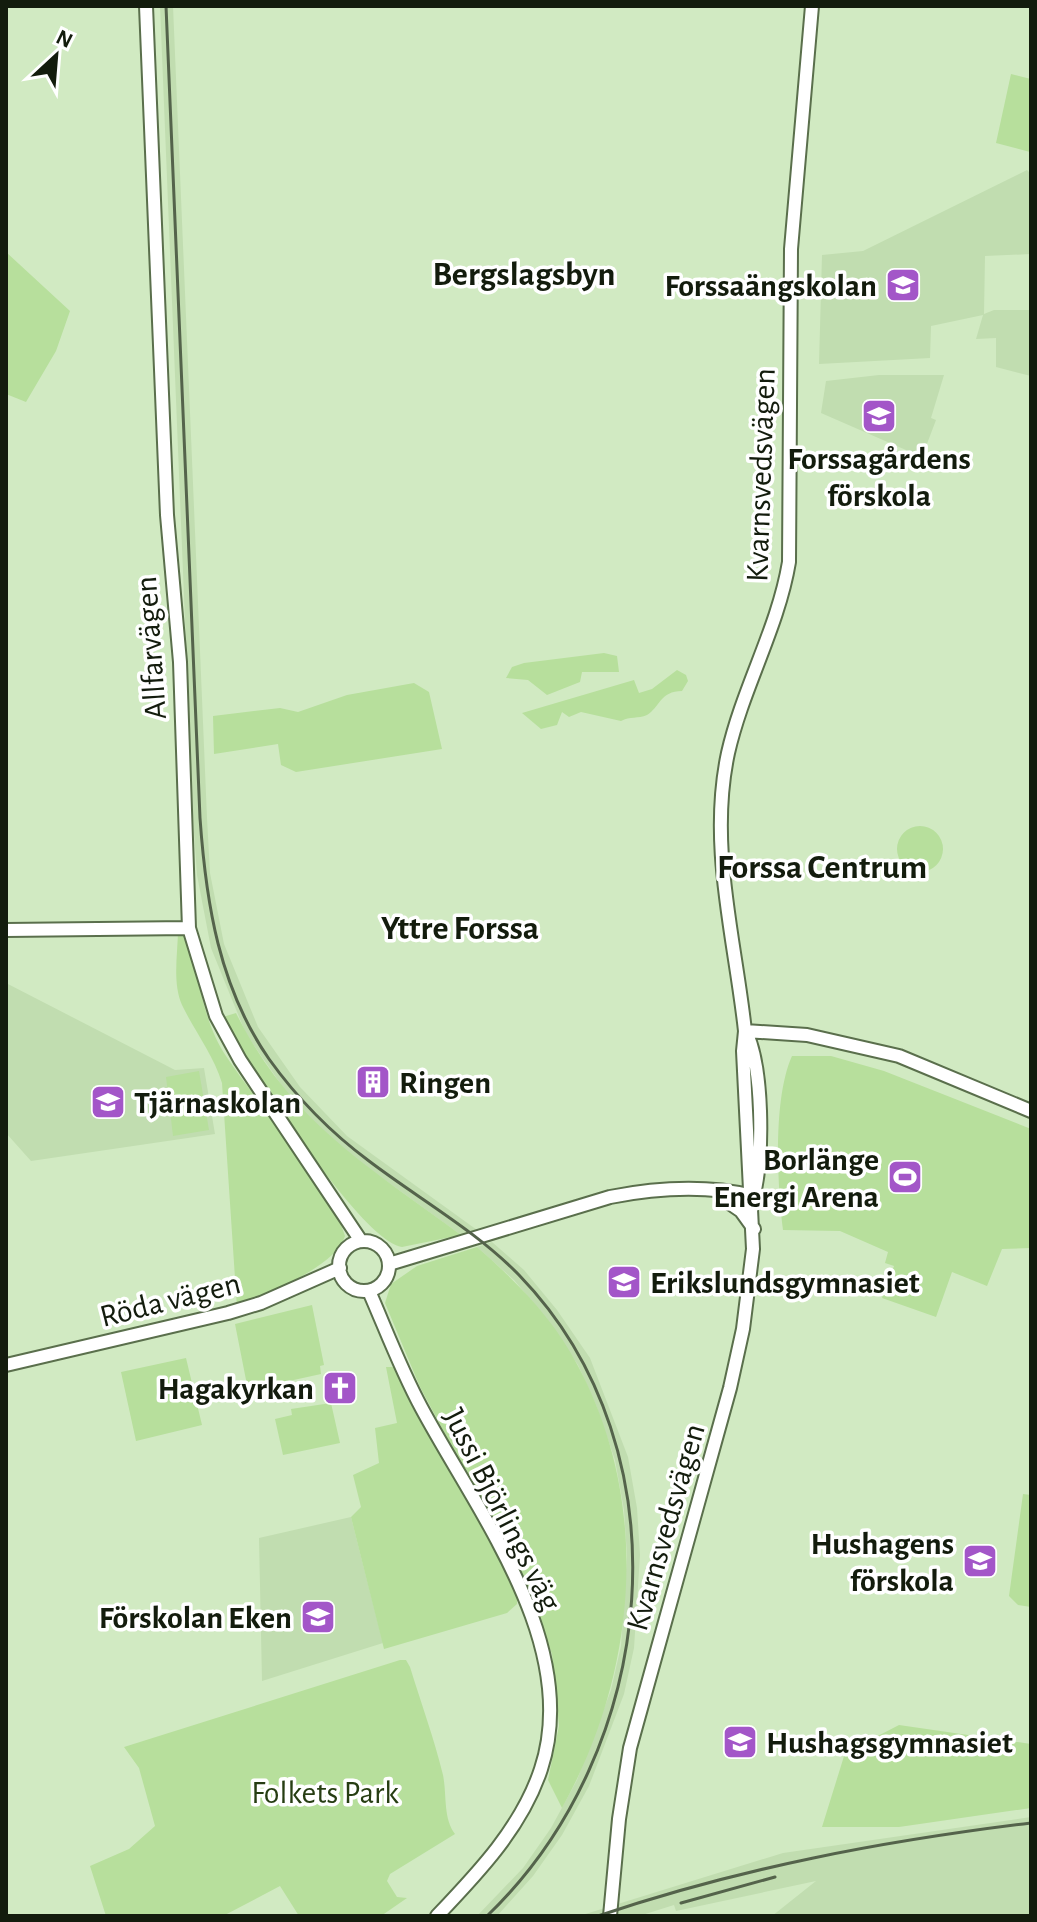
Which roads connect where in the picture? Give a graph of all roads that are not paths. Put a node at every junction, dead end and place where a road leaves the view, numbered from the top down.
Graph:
1 (146, 6) edge
2 (812, 6) edge
3 (189, 928) junction
4 (6, 930) edge
5 (745, 1031) junction
6 (1031, 1111) edge
7 (748, 1167) junction
8 (726, 1194) junction
9 (753, 1196) junction
10 (754, 1229) junction
11 (361, 1241) junction
12 (389, 1264) junction
13 (340, 1268) junction
14 (369, 1291) junction
15 (6, 1365) edge
16 (615, 1870) junction
17 (437, 1916) edge
18 (610, 1916) edge
19 (618, 1916) edge

1 - 3 street, Allfarvägen
2 - 5 street, Kvarnsvedsvägen
3 - 4 street
3 - 11 street, Allfarvägen
5 - 6 street
5 - 7 street, Kvarnsvedsvägen
5 - 9 street, Kvarnsvedsvägen
7 - 8 street
7 - 9 street, Kvarnsvedsvägen
8 - 9 street
8 - 10 street
8 - 12 street
9 - 10 street, Kvarnsvedsvägen
10 - 16 street, Kvarnsvedsvägen
11 - 12 street
11 - 13 street
12 - 14 street
13 - 14 street
13 - 15 street, Röda vägen
14 - 17 street, Jussi Björlings väg
16 - 18 street, Kvarnsvedsvägen
16 - 19 street, Kvarnsvedsvägen

